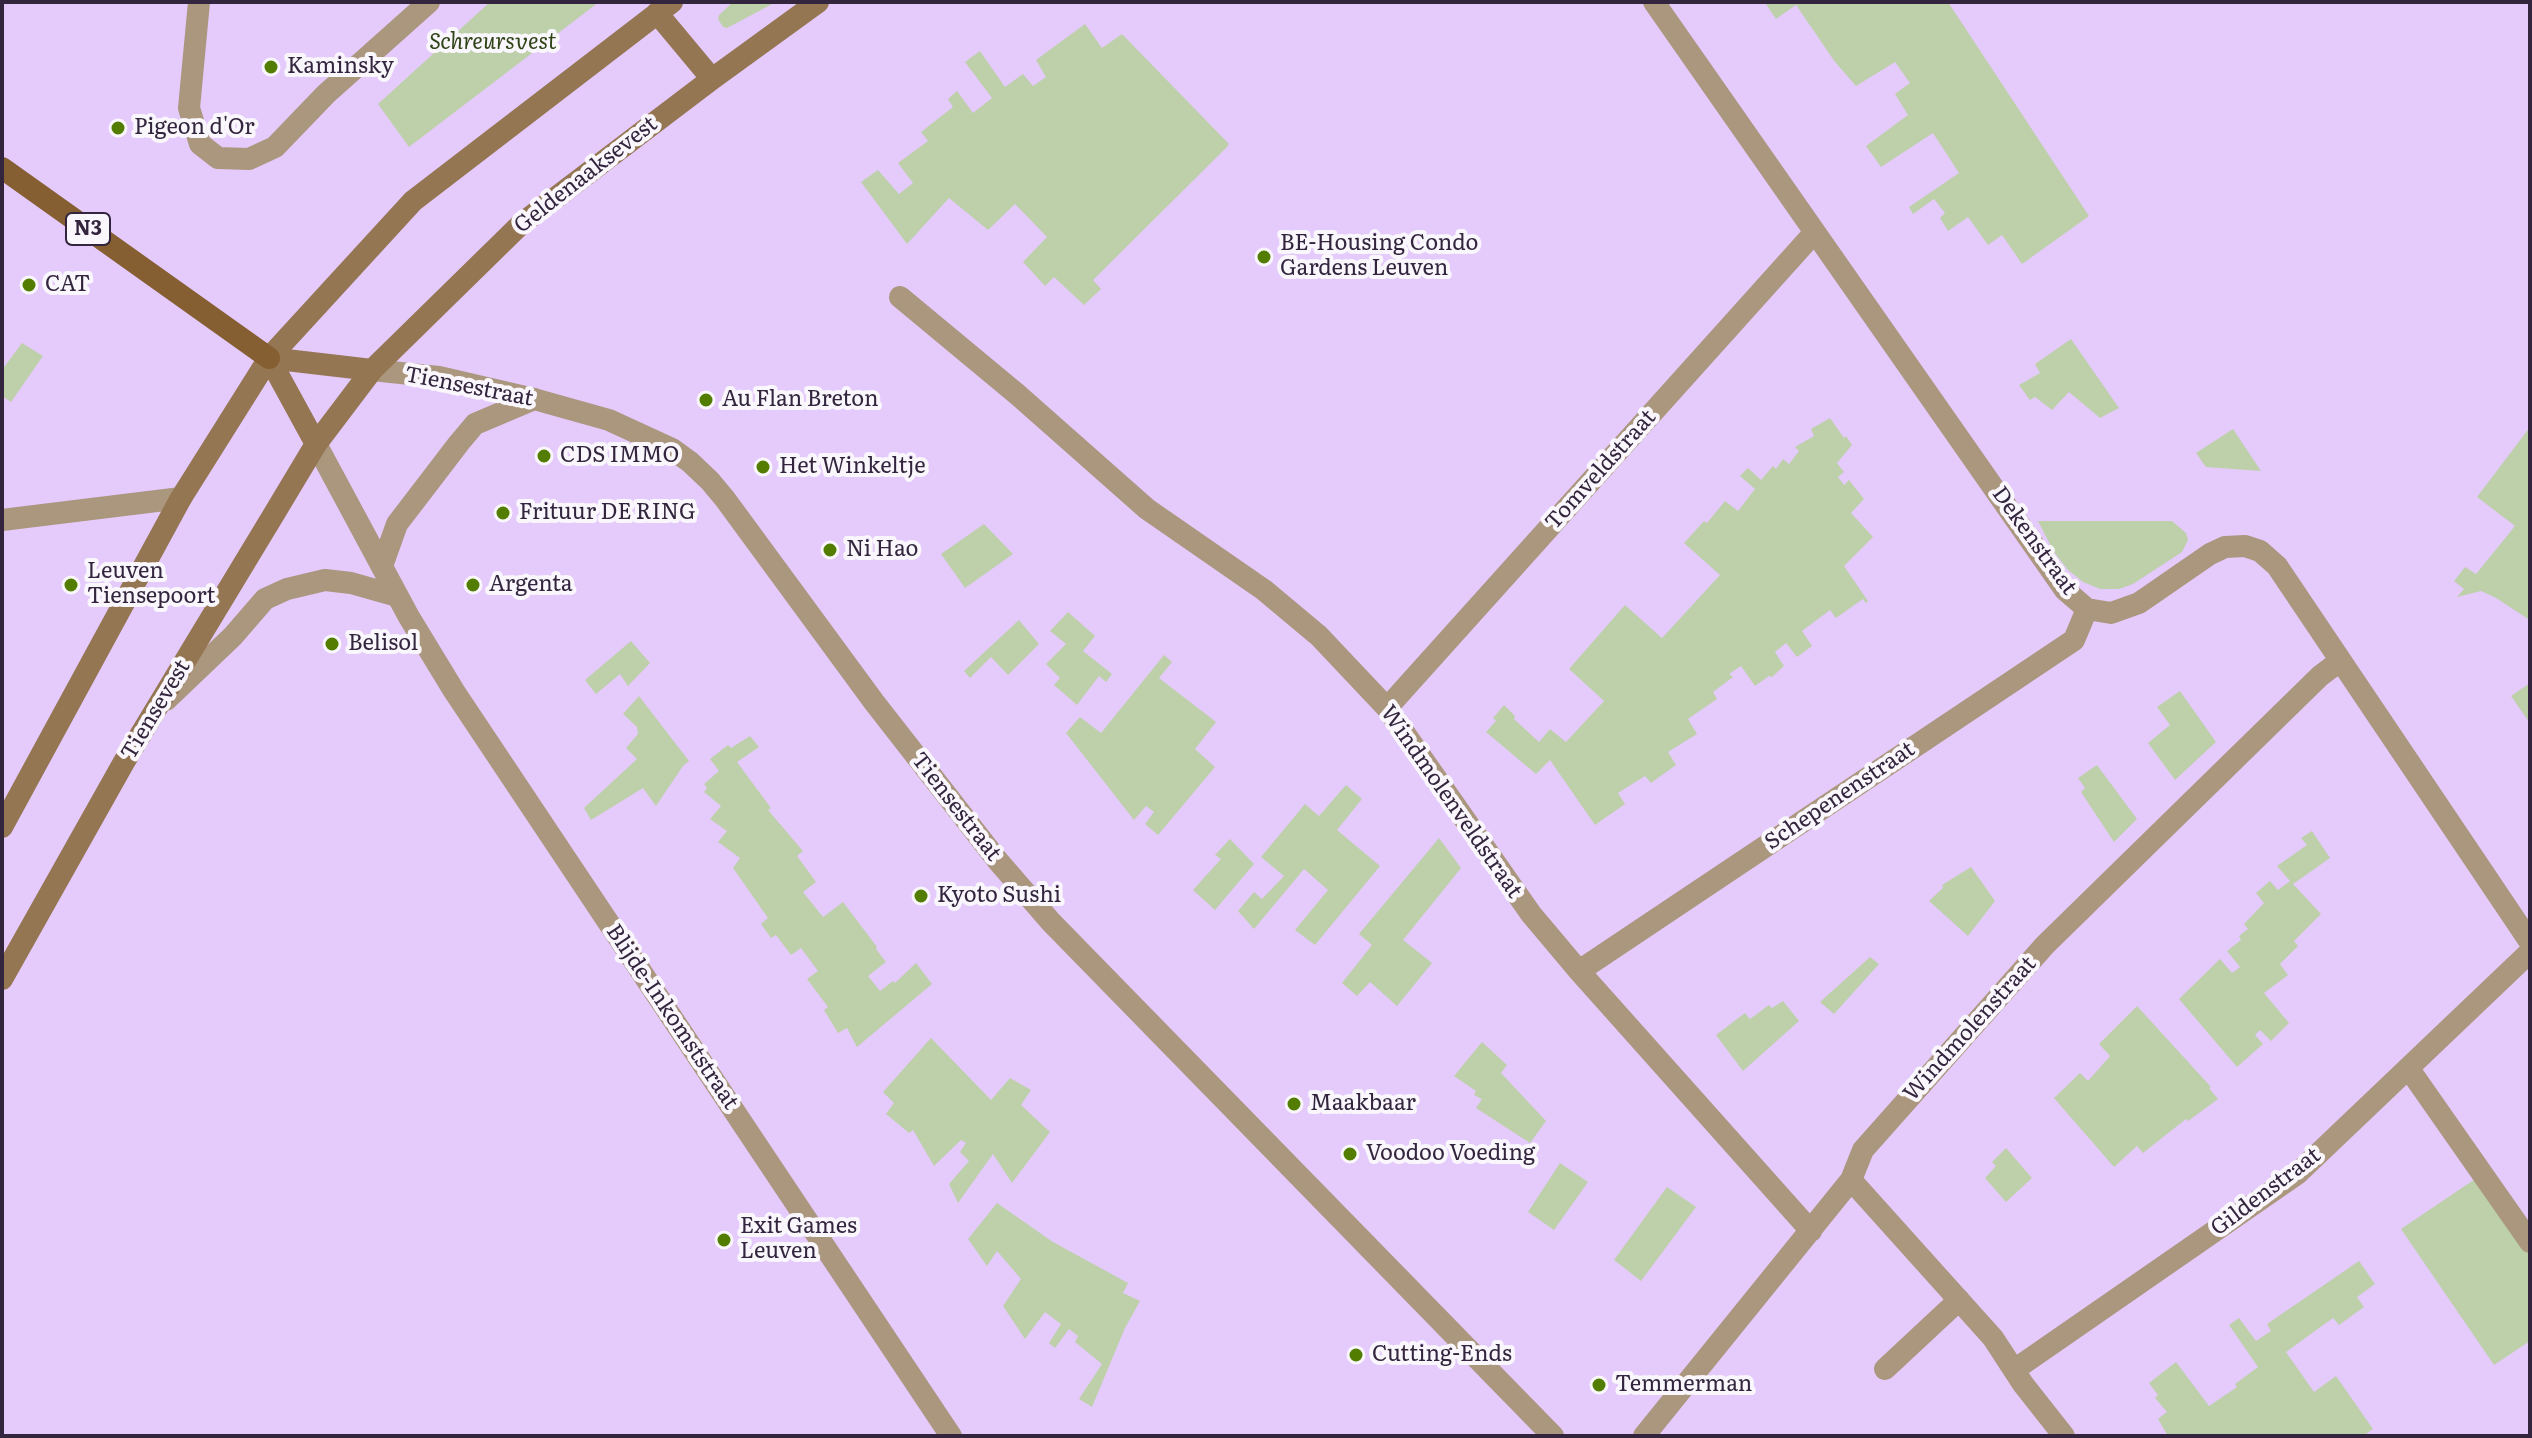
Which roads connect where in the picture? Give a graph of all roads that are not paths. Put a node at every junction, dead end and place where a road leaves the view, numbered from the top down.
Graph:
1 (199, 2) edge
2 (429, 2) edge
3 (818, 2) edge
4 (1654, 2) edge
5 (664, 8) edge
6 (712, 79) junction
7 (2, 168) edge
8 (1814, 233) junction
9 (900, 297) dead end
10 (269, 358) junction
11 (372, 370) junction
12 (534, 399) junction
13 (316, 444) junction
14 (181, 498) junction
15 (2, 520) edge
16 (382, 566) junction
17 (397, 596) junction
18 (2087, 609) junction
19 (2340, 661) junction
20 (1387, 708) junction
21 (156, 709) junction
22 (2, 827) edge
23 (2530, 942) edge
24 (2530, 952) edge
25 (1579, 971) junction
26 (2, 979) edge
27 (2409, 1069) junction
28 (1851, 1180) junction
29 (1811, 1231) junction
30 (2530, 1242) edge
31 (1959, 1300) junction
32 (1885, 1369) dead end
33 (2014, 1370) junction
34 (951, 1436) edge
35 (1553, 1436) edge
36 (1644, 1436) edge
37 (2064, 1436) edge

1 - 2 street
3 - 6 main road, Geldenaaksevest
4 - 8 street, Dekenstraat
5 - 6 main road
5 - 10 main road
6 - 11 main road, Geldenaaksevest
7 - 10 main road, N3
8 - 18 street, Dekenstraat
8 - 20 street, Tomveldstraat
9 - 20 street, Windmolenveldstraat
10 - 11 main road
10 - 13 main road
10 - 14 main road
11 - 12 street, Tiensestraat
11 - 13 main road, Geldenaaksevest
12 - 16 street
12 - 35 street, Tiensestraat
13 - 16 street, Blijde-Inkomststraat
13 - 21 main road, Tiensevest
14 - 15 street
14 - 22 main road
16 - 17 street, Blijde-Inkomststraat
17 - 21 street
17 - 34 street, Blijde-Inkomststraat
18 - 19 street, Dekenstraat
18 - 25 street, Schepenenstraat
19 - 23 street, Dekenstraat
19 - 28 street, Windmolenstraat
20 - 25 street, Windmolenveldstraat
21 - 26 main road, Tiensevest
24 - 27 street, Gildenstraat
25 - 29 street, Windmolenveldstraat
27 - 30 street
27 - 33 street, Gildenstraat
28 - 29 street, Windmolenstraat
28 - 31 street
29 - 36 street, Windmolenstraat
31 - 32 street
31 - 33 street
33 - 37 street

